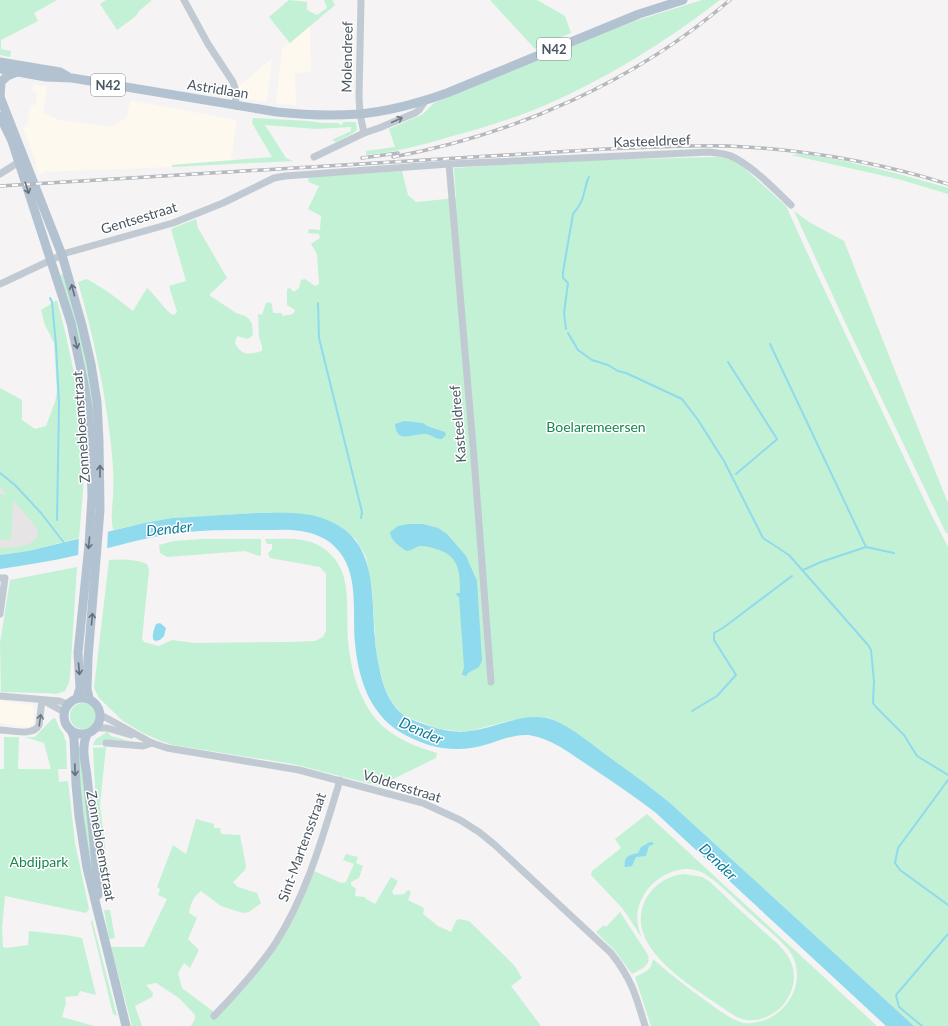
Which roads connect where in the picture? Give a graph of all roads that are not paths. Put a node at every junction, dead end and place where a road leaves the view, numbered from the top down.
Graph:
1 (184, 0) edge
2 (361, 0) edge
3 (683, 0) edge
4 (1, 64) edge
5 (18, 72) junction
6 (72, 78) junction
7 (0, 97) edge
8 (425, 100) junction
9 (236, 106) junction
10 (360, 114) junction
11 (0, 116) edge
12 (364, 133) junction
13 (314, 157) dead end
14 (19, 162) junction
15 (449, 164) junction
16 (0, 174) edge
17 (285, 176) joint
18 (791, 205) dead end
19 (62, 255) junction
20 (50, 260) junction
21 (0, 284) edge
22 (96, 510) junction
23 (91, 575) junction
24 (3, 578) edge
25 (0, 614) edge
26 (491, 682) dead end
27 (0, 696) edge
28 (77, 698) junction
29 (89, 698) junction
30 (42, 700) junction
31 (66, 708) junction
32 (101, 715) junction
33 (96, 728) junction
34 (0, 730) edge
35 (72, 732) junction
36 (87, 734) junction
37 (143, 738) junction
38 (106, 743) dead end
39 (152, 743) junction
40 (340, 780) junction
41 (93, 874) junction
42 (214, 1016) dead end
43 (126, 1026) edge
44 (645, 1026) edge

1 - 9 street
2 - 10 street, Molendreef
3 - 8 main road, Astridlaan / N42
4 - 5 main road, Astridlaan / N42
4 - 6 main road, Astridlaan / N42
5 - 6 main road, Astridlaan / N42
5 - 7 main road
6 - 9 main road, Astridlaan / N42
7 - 19 main road, Zonnebloemstraat
8 - 10 main road, Astridlaan / N42
12 -> 8 street, Astridlaan
9 - 10 main road, Astridlaan / N42
10 - 12 street
11 - 14 main road, Zonnebloemstraat
12 - 13 street, Astridlaan
14 - 16 street
14 -> 20 main road, Zonnebloemstraat
15 - 17 street, Kasteeldreef
15 - 18 street, Kasteeldreef
15 - 26 street, Kasteeldreef
17 - 19 street, Gentsestraat
19 - 20 street, Gentsestraat
22 -> 19 main road, Zonnebloemstraat
20 - 21 street, Gentsestraat
20 -> 22 main road, Zonnebloemstraat
22 - 23 main road, Zonnebloemstraat
23 -> 28 main road, Zonnebloemstraat
29 -> 23 main road, Zonnebloemstraat
24 - 25 street
27 - 30 street
28 - 29 main road
28 - 31 main road
29 - 32 main road
30 - 31 street
34 -> 30 street
31 - 35 main road, Zonnebloemstraat
32 - 33 main road
32 - 37 street, Voldersstraat
33 - 36 main road
33 - 37 street, Voldersstraat
35 - 36 main road
35 -> 41 main road, Zonnebloemstraat
36 - 41 main road, Zonnebloemstraat
37 - 39 street, Voldersstraat
38 - 39 street, Voldersstraat
39 - 40 street, Voldersstraat
40 - 42 street, Sint-Martensstraat
40 - 44 street, Voldersstraat
41 - 43 main road, Zonnebloemstraat

